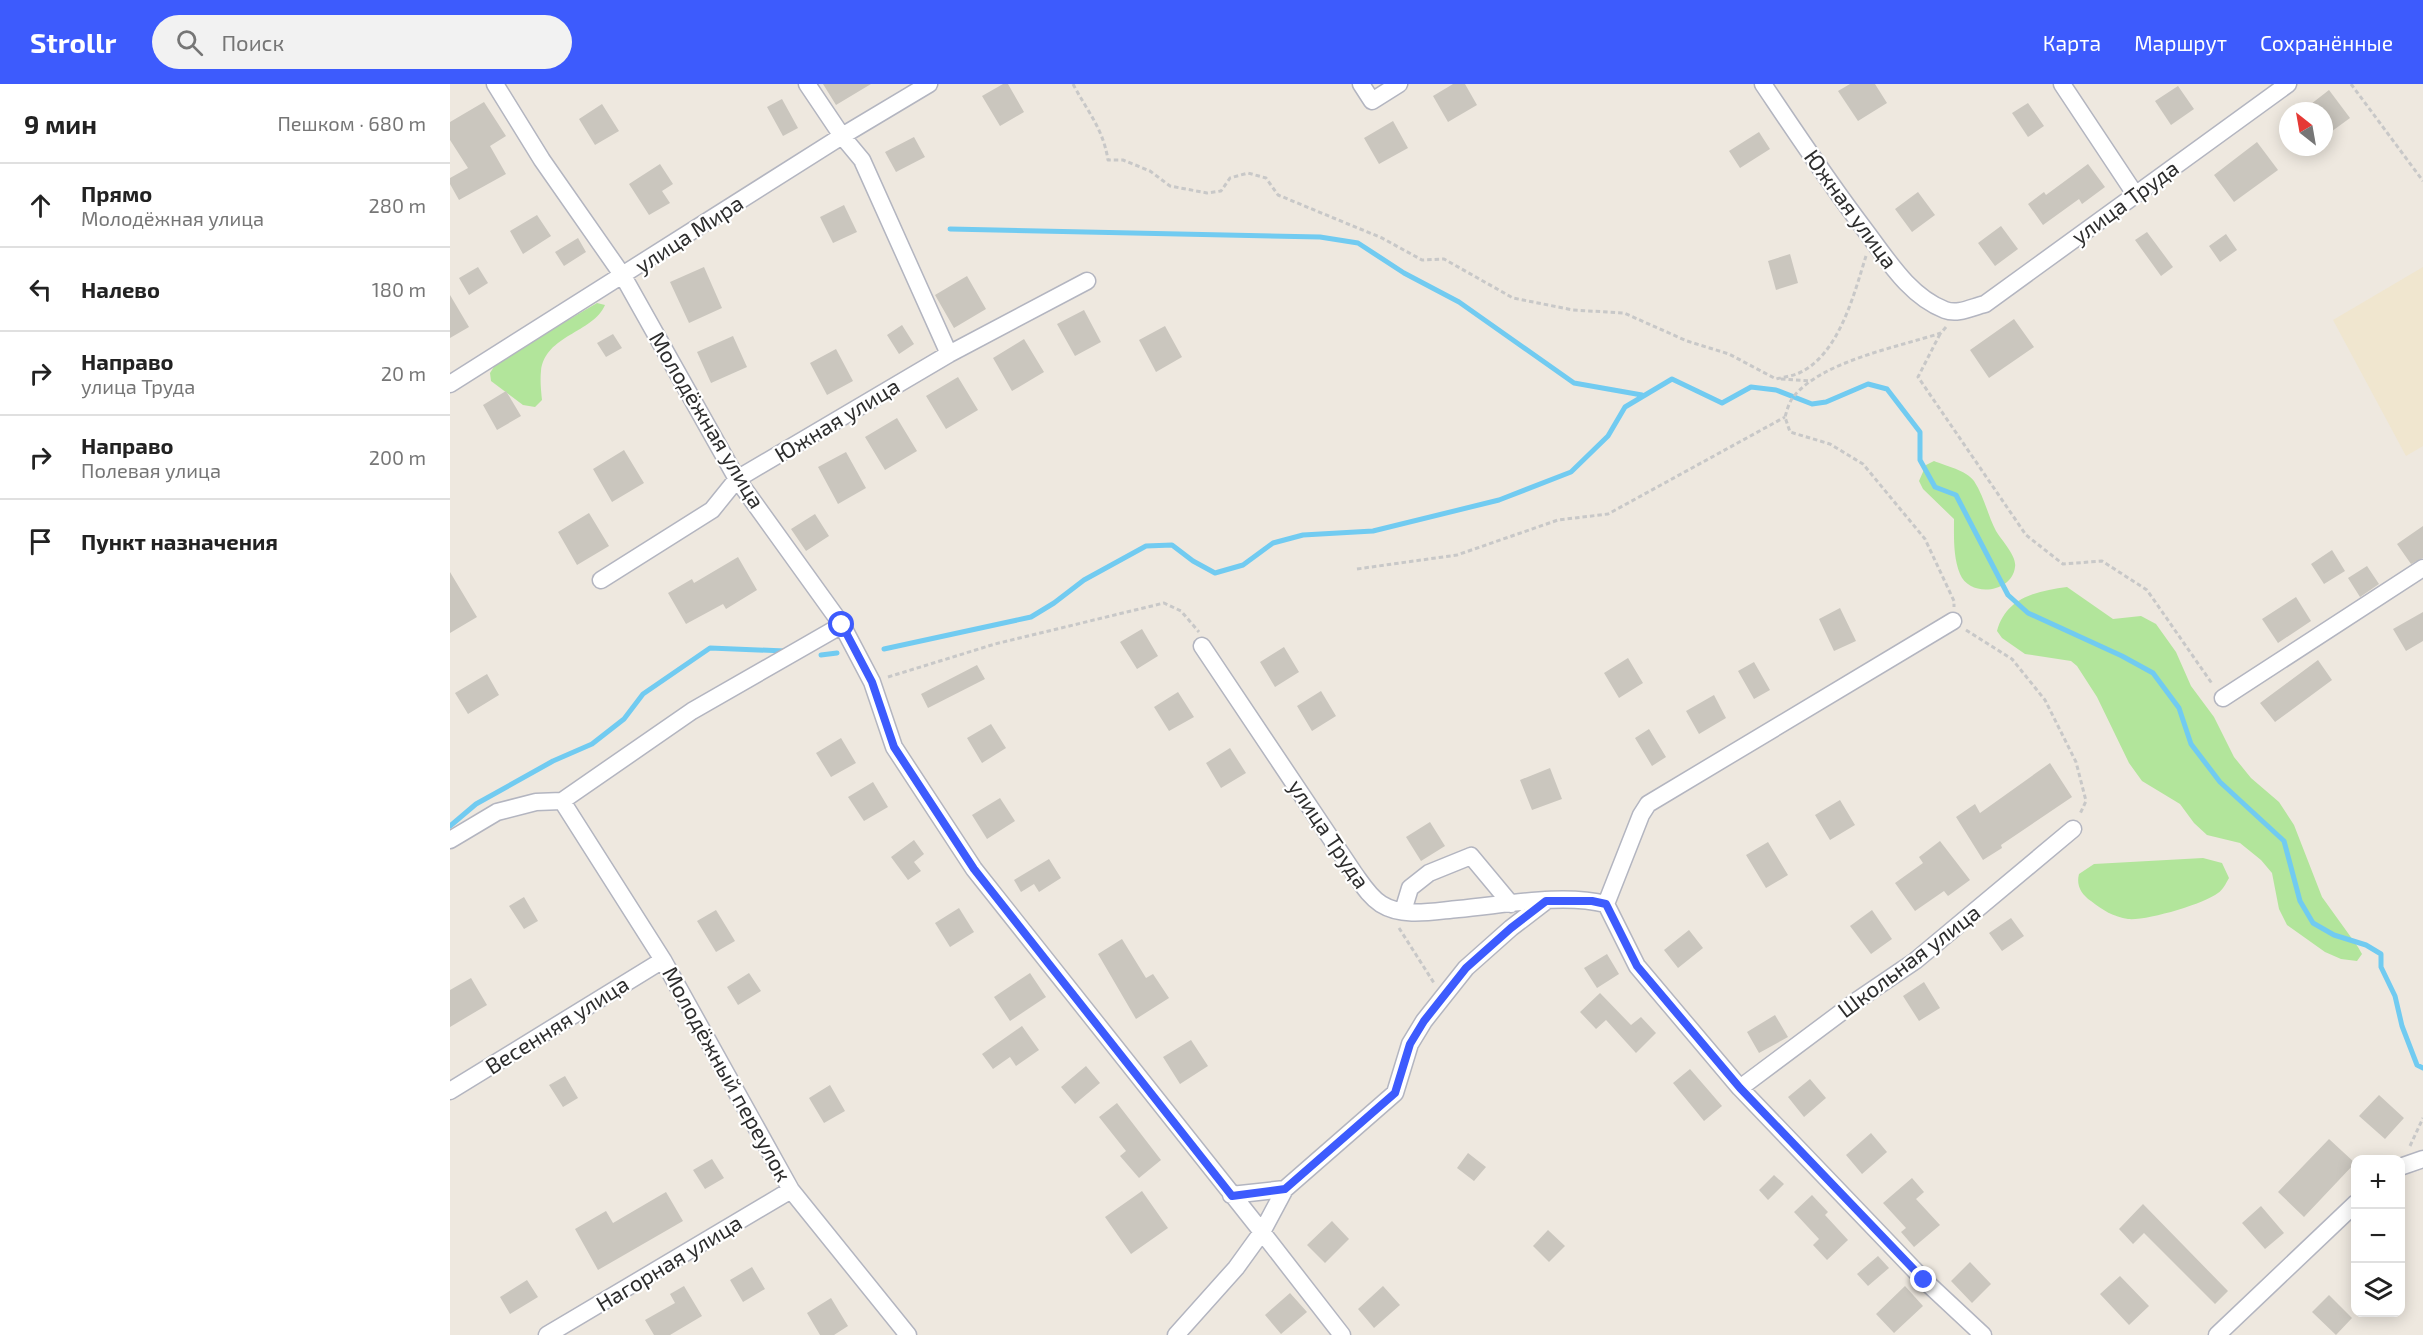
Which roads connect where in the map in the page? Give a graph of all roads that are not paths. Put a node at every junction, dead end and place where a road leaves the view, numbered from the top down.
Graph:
1 (495, 84) edge
2 (807, 84) edge
3 (929, 84) edge
4 (1361, 84) edge
5 (1399, 84) edge
6 (1763, 84) edge
7 (2062, 84) edge
8 (2288, 84) edge
9 (842, 136) junction
10 (2135, 194) junction
11 (623, 276) junction
12 (1087, 281) dead end
13 (1958, 312) joint
14 (950, 354) junction
15 (450, 384) edge
16 (737, 479) junction
17 (2423, 568) edge
18 (601, 580) dead end
19 (1953, 621) road end
20 (842, 625) junction
21 (1201, 639) road end
22 (2223, 698) road end
23 (562, 801) junction
24 (2073, 829) road end
25 (450, 840) edge
26 (1546, 901) junction
27 (1599, 902) junction
28 (1511, 904) junction
29 (1403, 911) junction
30 (663, 960) junction
31 (1740, 1088) junction
32 (450, 1091) edge
33 (2423, 1159) edge
34 (2405, 1166) edge
35 (1285, 1189) junction
36 (792, 1190) junction
37 (1232, 1196) junction
38 (2351, 1207) edge
39 (1262, 1232) junction
40 (548, 1335) edge
41 (908, 1335) edge
42 (1176, 1335) edge
43 (1342, 1335) edge
44 (1983, 1335) edge
45 (2217, 1335) edge

1 - 11 street, Молодёжная улица
2 - 9 street
3 - 9 street, улица Мира
4 - 5 street
6 - 13 street, Южная улица
7 - 10 street
8 - 10 street, улица Труда
9 - 11 street, улица Мира
9 - 14 street
10 - 13 street, улица Труда
11 - 15 street, улица Мира
11 - 16 street, Молодёжная улица
12 - 14 street, Южная улица
14 - 16 street, Южная улица
16 - 18 street, Южная улица
16 - 20 street, Молодёжная улица
17 - 22 street
19 - 27 street
20 - 23 street
20 - 37 street, Молодёжная улица
21 - 29 street, улица Труда
23 - 25 street
23 - 30 street, Молодёжный переулок
24 - 31 street, Школьная улица
26 - 27 street, улица Труда
26 - 28 street, улица Труда
26 - 35 street
27 - 31 street
28 - 29 street, улица Труда
28 - 29 street
30 - 32 street, Весенняя улица
30 - 36 street, Молодёжный переулок
31 - 44 street
33 - 34 street
35 - 37 street
35 - 39 street
36 - 40 street, Нагорная улица
36 - 41 street, Молодёжный переулок
37 - 39 street, Молодёжная улица
38 - 45 street
39 - 42 street
39 - 43 street, Молодёжная улица

